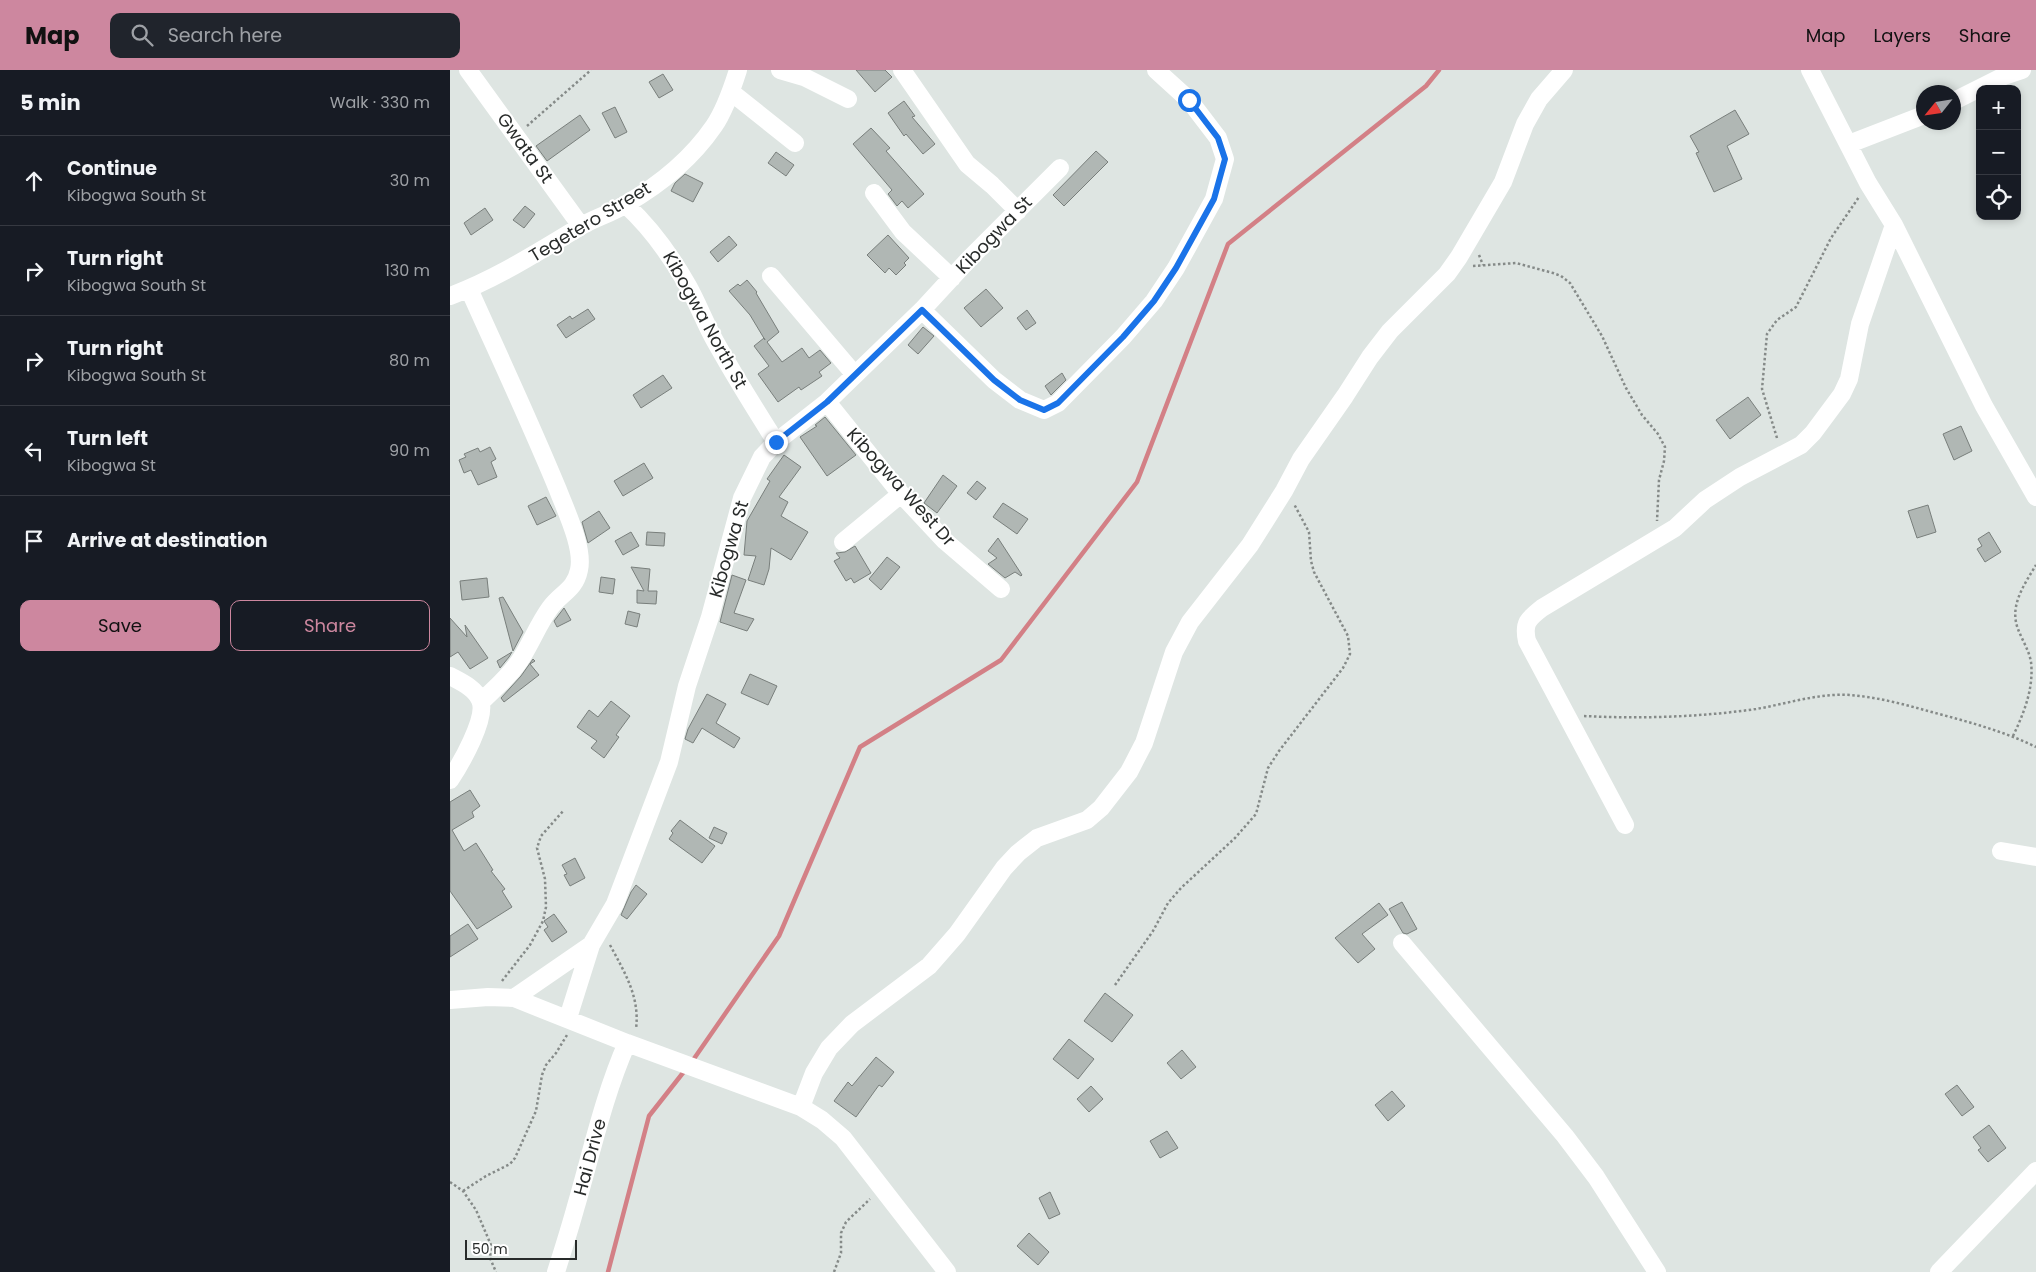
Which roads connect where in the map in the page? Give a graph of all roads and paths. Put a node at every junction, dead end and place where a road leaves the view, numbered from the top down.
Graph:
1 (468, 70) edge
2 (591, 70) edge
3 (738, 70) edge
4 (780, 70) edge
5 (902, 70) edge
6 (1156, 70) edge
7 (1564, 70) edge
8 (1810, 70) edge
9 (2022, 70) edge
10 (731, 92) junction
11 (1961, 98) edge
12 (848, 99) dead end
13 (1916, 118) edge
14 (516, 135) junction
15 (795, 143) dead end
16 (1849, 144) junction
17 (1060, 168) dead end
18 (1868, 183) junction
19 (874, 193) dead end
20 (626, 205) junction
21 (1018, 211) junction
22 (1894, 225) junction
23 (581, 226) junction
24 (1472, 266) dead end
25 (771, 276) dead end
26 (952, 278) junction
27 (469, 288) junction
28 (450, 296) edge
29 (922, 310) junction
30 (855, 374) junction
31 (827, 402) junction
32 (776, 442) junction
33 (1783, 456) junction
34 (1284, 491) junction
35 (901, 494) junction
36 (2036, 497) edge
37 (1658, 539) junction
38 (843, 542) dead end
39 (2036, 565) edge
40 (1000, 589) dead end
41 (450, 676) edge
42 (481, 702) junction
43 (1567, 715) junction
44 (2013, 736) junction
45 (2036, 747) edge
46 (450, 780) edge
47 (564, 810) dead end
48 (1625, 825) dead end
49 (2001, 851) dead end
50 (2036, 857) edge
51 (601, 928) junction
52 (1402, 943) dead end
53 (592, 945) junction
54 (1116, 985) dead end
55 (488, 997) junction
56 (514, 998) junction
57 (450, 999) edge
58 (572, 1019) junction
59 (630, 1044) junction
60 (801, 1107) junction
61 (2036, 1171) edge
62 (450, 1182) edge
63 (882, 1188) junction
64 (463, 1191) junction
65 (496, 1272) edge
66 (556, 1272) edge
67 (834, 1272) edge
68 (947, 1272) edge
69 (1657, 1272) edge
70 (1939, 1272) edge

1 - 14 street, Gwata St
2 - 14 path
3 - 10 street, Tegetero Street
4 - 12 street
5 - 21 street
6 - 29 street
7 - 34 street
8 - 16 street
9 - 11 street
10 - 15 street
10 - 20 street, Tegetero Street
13 - 16 street
14 - 23 street, Gwata St
16 - 18 street
17 - 21 street, Kibogwa St
18 - 22 street
18 - 33 path
19 - 26 street
20 - 23 street, Tegetero Street
20 - 32 street, Kibogwa North St
21 - 26 street, Kibogwa St
22 - 33 street
22 - 36 street
23 - 27 street, Tegetero Street
24 - 37 path
25 - 30 street
26 - 29 street, Kibogwa St
27 - 28 street, Tegetero Street
27 - 42 street
29 - 30 street, Kibogwa St
30 - 31 street, Kibogwa St
31 - 32 street, Kibogwa St
31 - 35 street, Kibogwa West Dr
32 - 51 street, Kibogwa St
33 - 37 street
34 - 54 path
34 - 60 street
35 - 38 street
35 - 40 street, Kibogwa West Dr
37 - 43 street
39 - 44 path
41 - 42 street
42 - 46 street
43 - 44 path
43 - 48 street
44 - 45 path
47 - 55 path
49 - 50 street
51 - 53 street, Kibogwa St
51 - 59 path
52 - 69 street
53 - 56 street, Kibogwa St
53 - 58 street
55 - 56 street
55 - 57 street
56 - 58 street
58 - 59 street
58 - 64 path
59 - 60 street
59 - 66 street, Hai Drive
60 - 63 street
61 - 70 street
62 - 64 path
63 - 67 path
63 - 68 street
64 - 65 path

